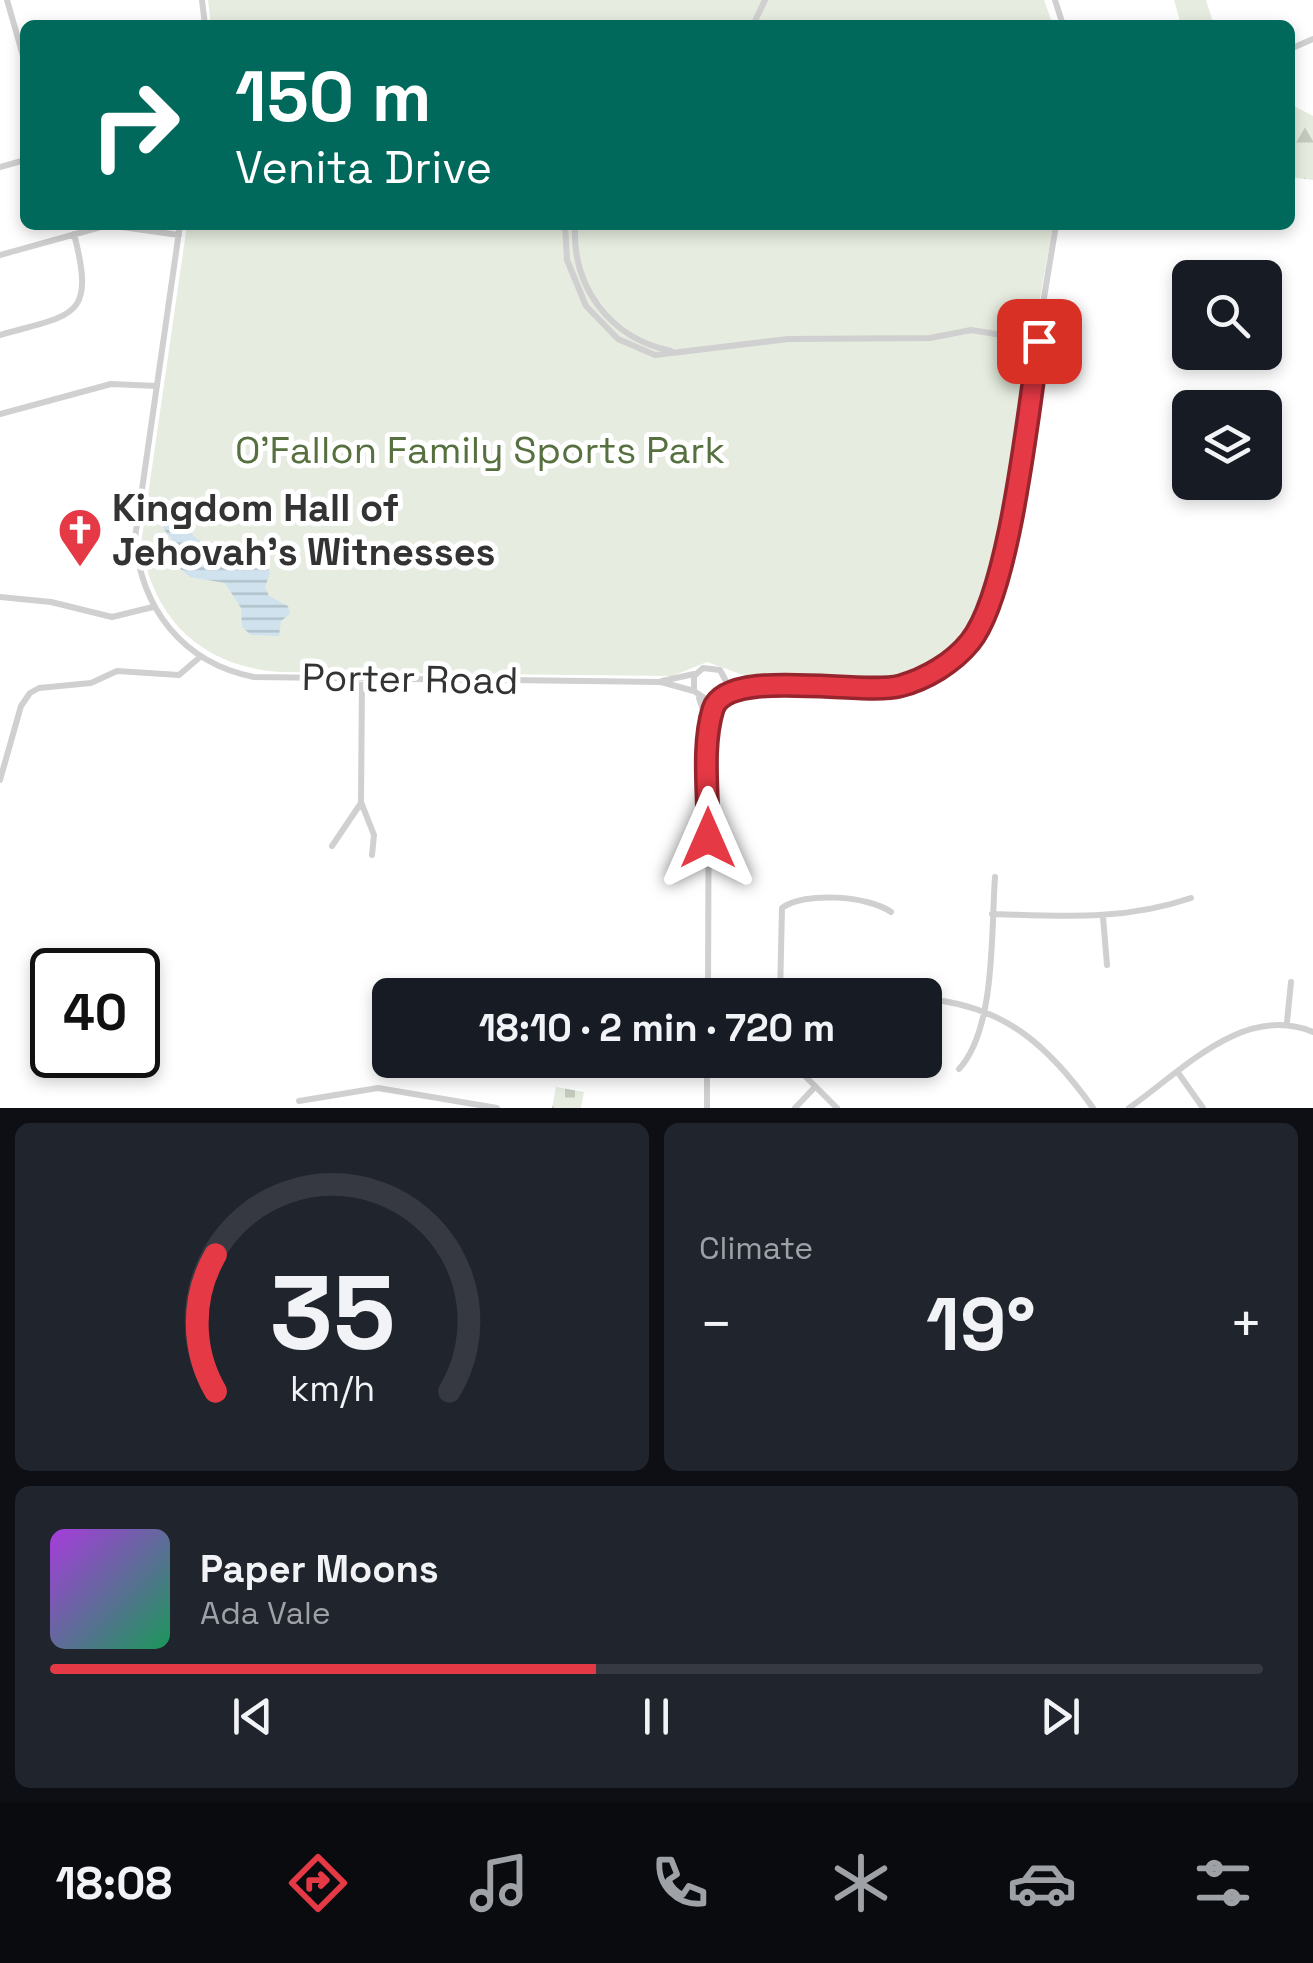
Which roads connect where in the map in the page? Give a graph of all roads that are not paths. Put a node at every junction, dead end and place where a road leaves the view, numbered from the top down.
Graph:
1 (7, 0) edge
2 (20, 46) edge
3 (89, 230) edge
4 (144, 230) edge
5 (180, 230) edge
6 (566, 230) edge
7 (576, 230) edge
8 (1055, 230) edge
9 (74, 234) junction
10 (179, 235) junction
11 (0, 255) edge
12 (0, 335) edge
13 (1039, 341) junction
14 (678, 352) junction
15 (157, 386) junction
16 (0, 414) edge
17 (0, 598) edge
18 (154, 607) junction
19 (200, 657) junction
20 (698, 671) junction
21 (725, 677) junction
22 (362, 679) junction
23 (661, 682) junction
24 (754, 686) junction
25 (696, 694) junction
26 (722, 695) junction
27 (709, 728) junction
28 (0, 780) edge
29 (361, 802) junction
30 (332, 846) dead end
31 (372, 855) dead end
32 (994, 877) dead end
33 (1191, 898) dead end
34 (891, 912) dead end
35 (992, 914) junction
36 (1103, 918) junction
37 (1107, 965) dead end
38 (708, 978) edge
39 (780, 978) edge
40 (1291, 982) dead end
41 (942, 1003) edge
42 (983, 1011) junction
43 (1287, 1022) junction
44 (1313, 1032) edge
45 (959, 1069) dead end
46 (1179, 1074) junction
47 (708, 1078) edge
48 (806, 1078) edge
49 (815, 1087) junction
50 (300, 1101) dead end
51 (496, 1108) edge
52 (707, 1108) edge
53 (795, 1108) edge
54 (837, 1108) edge
55 (1093, 1108) edge
56 (1129, 1108) edge
57 (1203, 1108) edge

1 - 2 street
3 - 9 street
4 - 10 street
5 - 10 street, Porter Road
6 - 14 street
7 - 14 street
8 - 13 street
9 - 11 street
9 - 12 street
10 - 15 street, Porter Road
13 - 14 street
13 - 24 street
15 - 16 street
15 - 18 street, Porter Road
17 - 18 street
18 - 19 street, Porter Road
19 - 22 street, Porter Road
19 - 28 street
20 - 21 street
20 - 23 street, Porter Road
20 - 25 street
21 - 24 street
21 - 26 street
22 - 23 street, Porter Road
22 - 29 street
23 - 25 street, Porter Road
24 - 26 street
25 - 26 street
25 - 27 street
26 - 27 street
27 - 38 street
29 - 30 street
29 - 31 street
32 - 35 street
33 - 36 street
34 - 39 street
35 - 36 street
35 - 42 street
36 - 37 street
40 - 43 street
41 - 42 street
42 - 45 street
42 - 55 street
43 - 44 street
43 - 46 street
46 - 56 street
46 - 57 street
47 - 52 street
48 - 49 street
49 - 53 street
49 - 54 street
50 - 51 street

